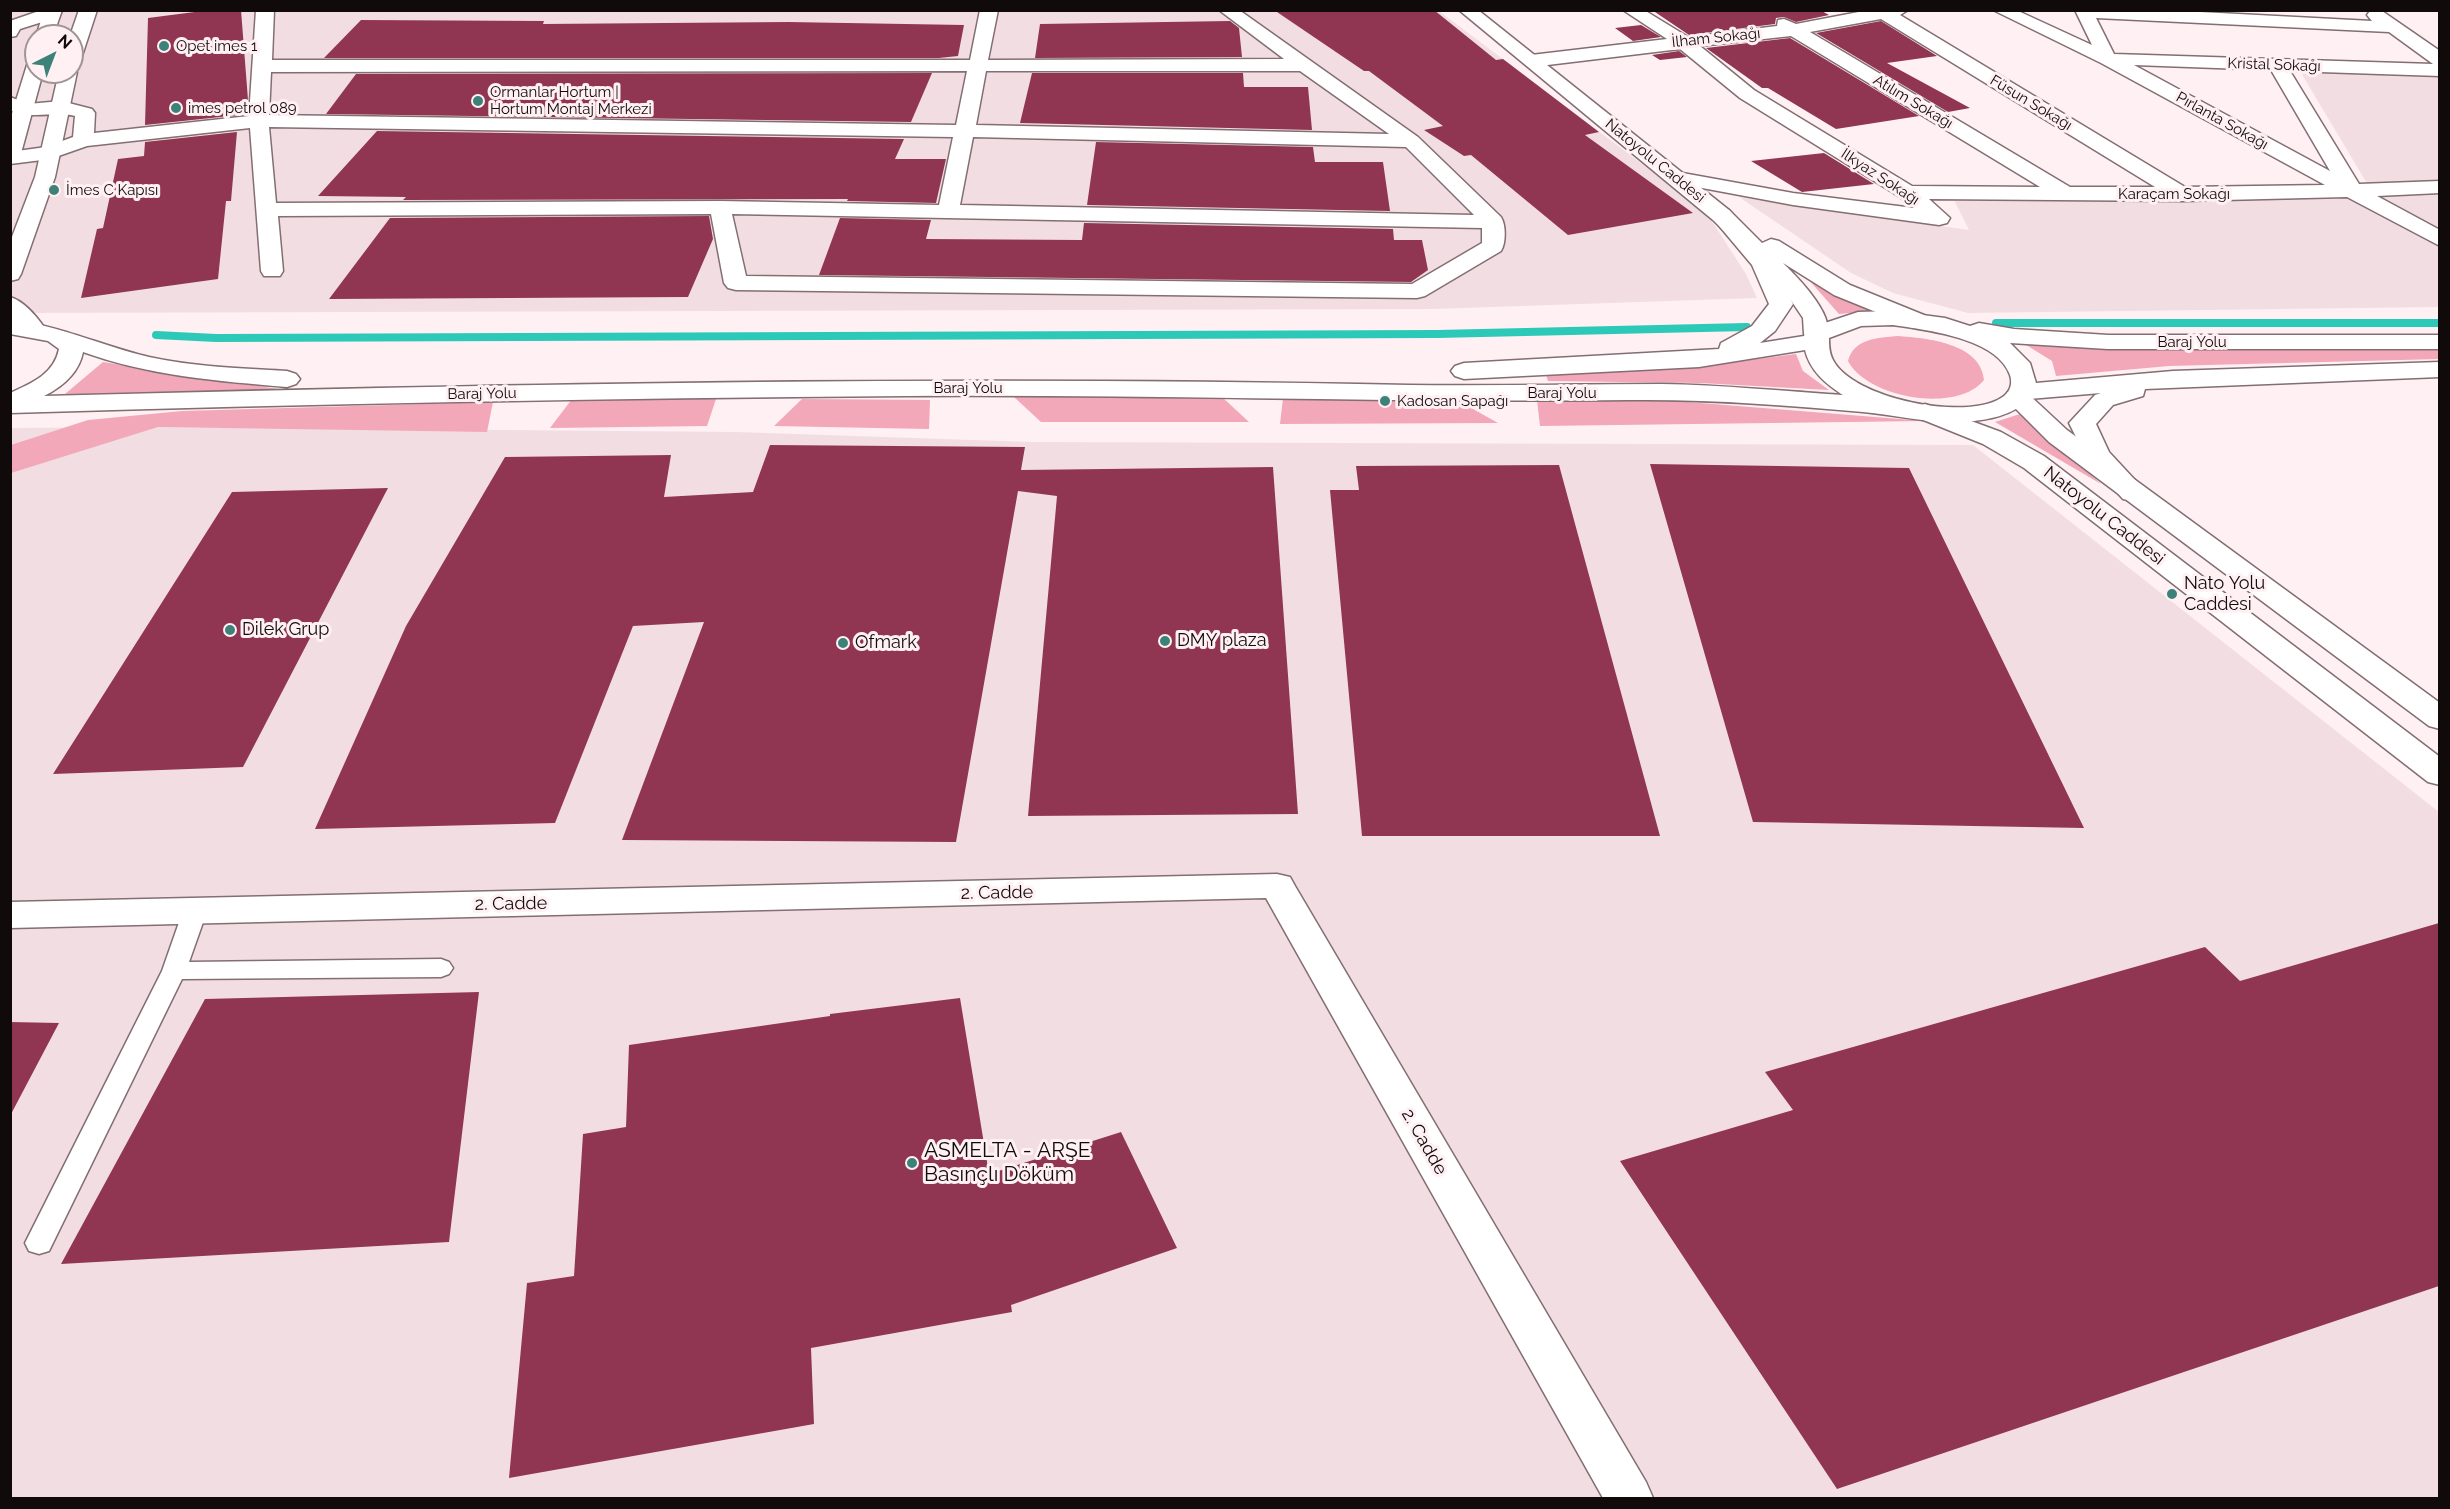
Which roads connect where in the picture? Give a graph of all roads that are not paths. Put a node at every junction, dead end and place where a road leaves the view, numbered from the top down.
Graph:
1 (265, 10) edge
2 (989, 10) edge
3 (1227, 10) edge
4 (1467, 10) edge
5 (1631, 10) edge
6 (2001, 10) edge
7 (2369, 10) edge
8 (1887, 11) edge
9 (2084, 11) edge
10 (53, 12) edge
11 (1772, 17) dead end
12 (2395, 27) junction
13 (1792, 30) junction
14 (10, 32) edge
15 (1682, 41) junction
16 (2436, 55) edge
17 (2109, 59) junction
18 (1532, 61) junction
19 (1304, 65) junction
20 (2277, 65) junction
21 (262, 66) junction
22 (979, 67) junction
23 (2439, 70) edge
24 (28, 84) edge
25 (65, 84) edge
26 (18, 106) edge
27 (60, 107) junction
28 (259, 121) junction
29 (963, 130) junction
30 (83, 140) junction
31 (1411, 141) junction
32 (50, 153) junction
33 (10, 157) edge
34 (1677, 178) junction
35 (2439, 187) edge
36 (1908, 192) junction
37 (2353, 192) junction
38 (2065, 193) junction
39 (2184, 195) junction
40 (720, 207) junction
41 (266, 210) junction
42 (948, 212) junction
43 (1721, 215) junction
44 (1493, 222) junction
45 (2439, 239) edge
46 (12, 260) edge
47 (272, 271) dead end
48 (10, 304) edge
49 (1916, 320) junction
50 (1945, 325) junction
51 (22, 328) edge
52 (62, 338) junction
53 (1817, 338) junction
54 (2439, 342) edge
55 (1700, 360) junction
56 (2439, 369) edge
57 (2173, 379) junction
58 (2020, 394) junction
59 (10, 404) edge
60 (1890, 406) junction
61 (1925, 412) junction
62 (2133, 492) junction
63 (2439, 719) edge
64 (2439, 774) edge
65 (195, 911) junction
66 (10, 915) edge
67 (441, 968) dead end
68 (174, 971) junction
69 (39, 1243) dead end
70 (1629, 1498) edge

1 - 21 street
2 - 22 street
3 - 19 street
4 - 18 street, Natoyolu Caddesi
5 - 15 street, İlkyaz Sokağı
6 - 17 street, Pırlanta Sokağı
7 - 12 street
8 - 13 street, İlham Sokağı
8 - 39 street, Füsun Sokağı
9 - 12 street
9 - 17 street
10 - 14 street
11 - 13 street, Atılım Sokağı
12 - 16 street
13 - 15 street, İlham Sokağı
13 - 38 street, Atılım Sokağı
15 - 18 street, İlham Sokağı
15 - 36 street, İlkyaz Sokağı
17 - 20 street, Kristal Sokağı
17 - 37 street, Pırlanta Sokağı
18 - 34 street, Natoyolu Caddesi
19 - 22 street
19 - 31 street
20 - 23 street, Kristal Sokağı
20 - 37 street
21 - 22 street
21 - 28 street
22 - 29 street
24 - 26 street
25 - 27 street
26 - 27 street
26 - 33 street
27 - 30 street
27 - 32 street
28 - 29 street
28 - 30 street
28 - 41 street
29 - 31 street
29 - 42 street
30 - 32 street
31 - 44 street
32 - 33 street
32 - 46 street
34 - 36 street, İlkyaz Sokağı
34 - 43 street, Natoyolu Caddesi
35 - 37 street, Karaçam Sokağı
36 - 38 street, Karaçam Sokağı
37 - 39 street, Karaçam Sokağı
37 - 45 street, Pırlanta Sokağı
38 - 39 street, Karaçam Sokağı
40 - 41 street
40 - 42 street
40 - 44 street
41 - 47 street
42 - 44 street
43 - 49 street
43 - 53 street, Natoyolu Caddesi
43 - 55 street
48 - 51 street
49 - 50 street
49 - 53 street, Baraj Yolu
50 - 54 street, Baraj Yolu
50 - 58 street
51 - 52 street, Baraj Yolu
52 - 55 street, Baraj Yolu
52 - 59 street
53 - 55 street, Baraj Yolu
53 - 60 street, Natoyolu Caddesi
56 - 57 street, Baraj Yolu
57 - 58 street, Baraj Yolu
57 - 62 street
58 - 61 street
58 - 62 street, Natoyolu Caddesi
59 - 60 street, Baraj Yolu
60 - 61 street, Baraj Yolu
61 - 64 street, Natoyolu Caddesi
62 - 63 street, Natoyolu Caddesi
65 - 66 street, 2. Cadde
65 - 68 lane
65 - 70 street, 2. Cadde
67 - 68 lane
68 - 69 lane

